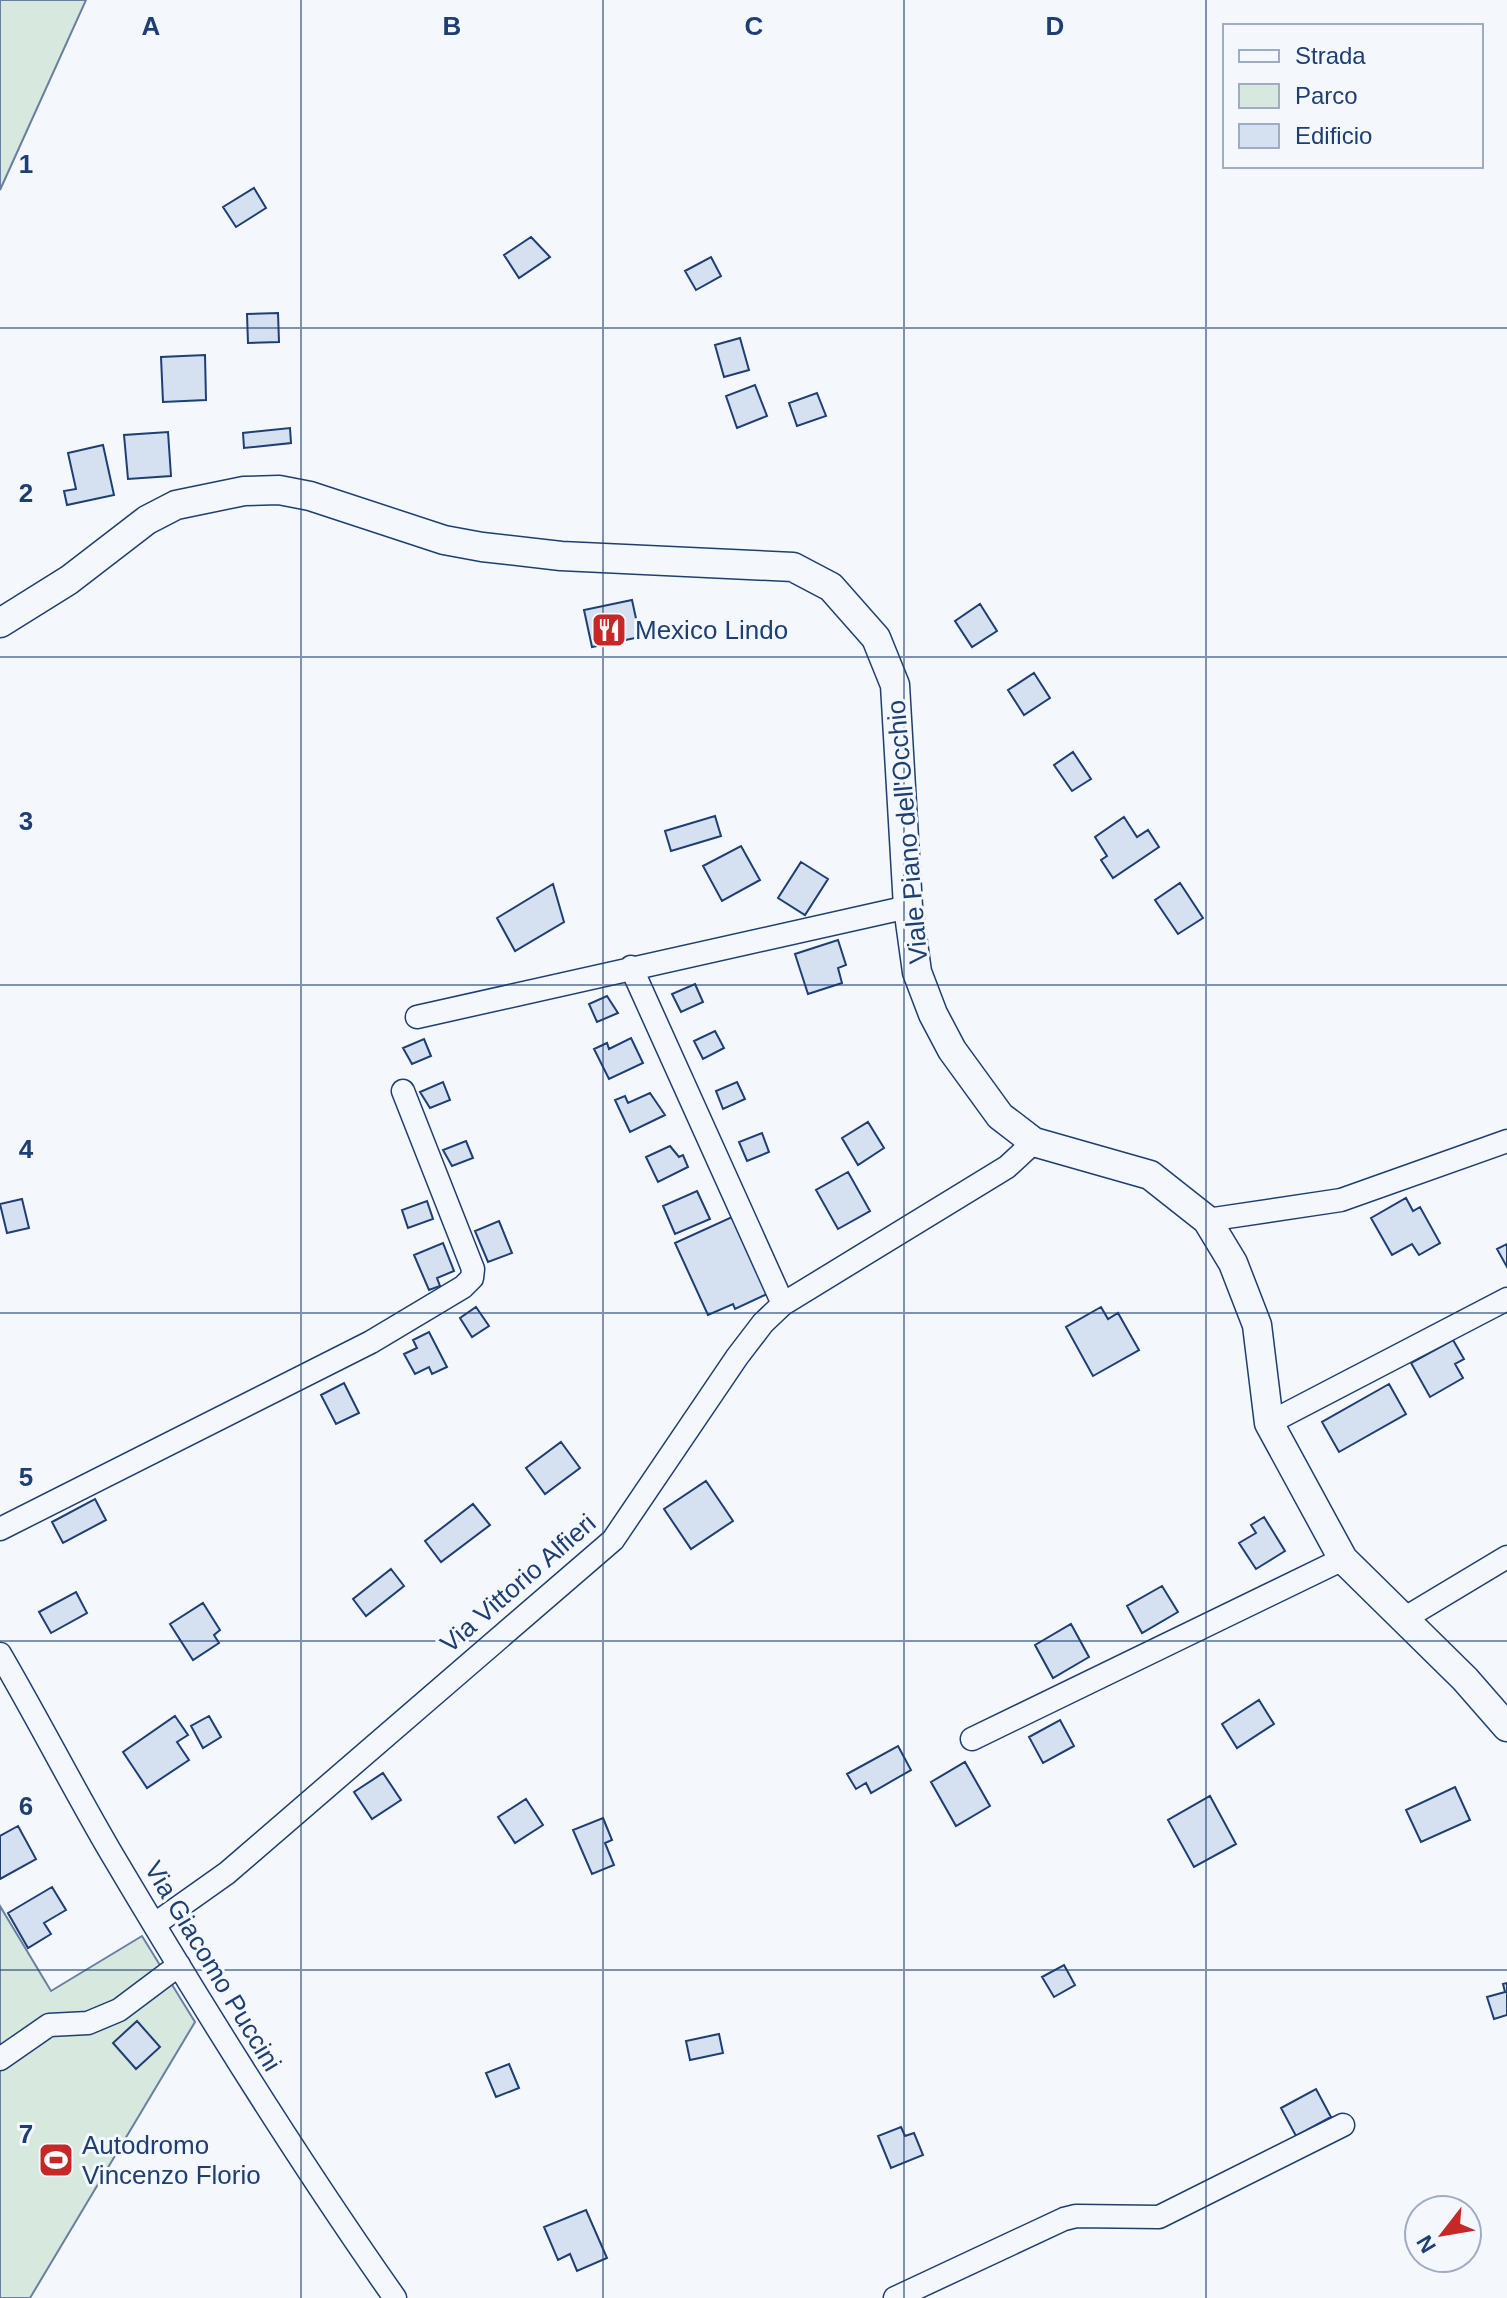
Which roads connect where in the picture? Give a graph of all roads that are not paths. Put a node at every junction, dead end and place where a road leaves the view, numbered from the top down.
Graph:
1 (0, 623) edge
2 (908, 907) junction
3 (631, 967) junction
4 (417, 1017) dead end
5 (403, 1091) dead end
6 (1507, 1141) edge
7 (1034, 1142) junction
8 (1207, 1220) junction
9 (1507, 1299) edge
10 (783, 1304) junction
11 (1269, 1423) junction
12 (0, 1529) edge
13 (1507, 1557) edge
14 (1343, 1559) junction
15 (1402, 1620) junction
16 (0, 1654) edge
17 (1507, 1727) edge
18 (972, 1739) dead end
19 (155, 1924) junction
20 (179, 1965) junction
21 (0, 2059) edge
22 (1343, 2125) dead end
23 (395, 2298) edge
24 (895, 2298) edge

1 - 2 main road, Viale Piano dell'Occhio
2 - 3 street
2 - 7 main road, Viale Piano dell'Occhio
3 - 4 street
3 - 10 street
5 - 12 street
6 - 8 street
7 - 8 main road, Viale Piano dell'Occhio
7 - 10 street, Via Vittorio Alfieri
8 - 11 main road, Viale Piano dell'Occhio
9 - 11 street
10 - 19 street, Via Vittorio Alfieri
11 - 14 main road, Viale Piano dell'Occhio
13 - 15 street
14 - 15 main road, Viale Piano dell'Occhio
14 - 18 street
15 - 17 main road, Viale Piano dell'Occhio
16 - 19 street, Via Giacomo Puccini
19 - 20 street, Via Giacomo Puccini
20 - 21 street
20 - 23 street, Via Giacomo Puccini
22 - 24 street

